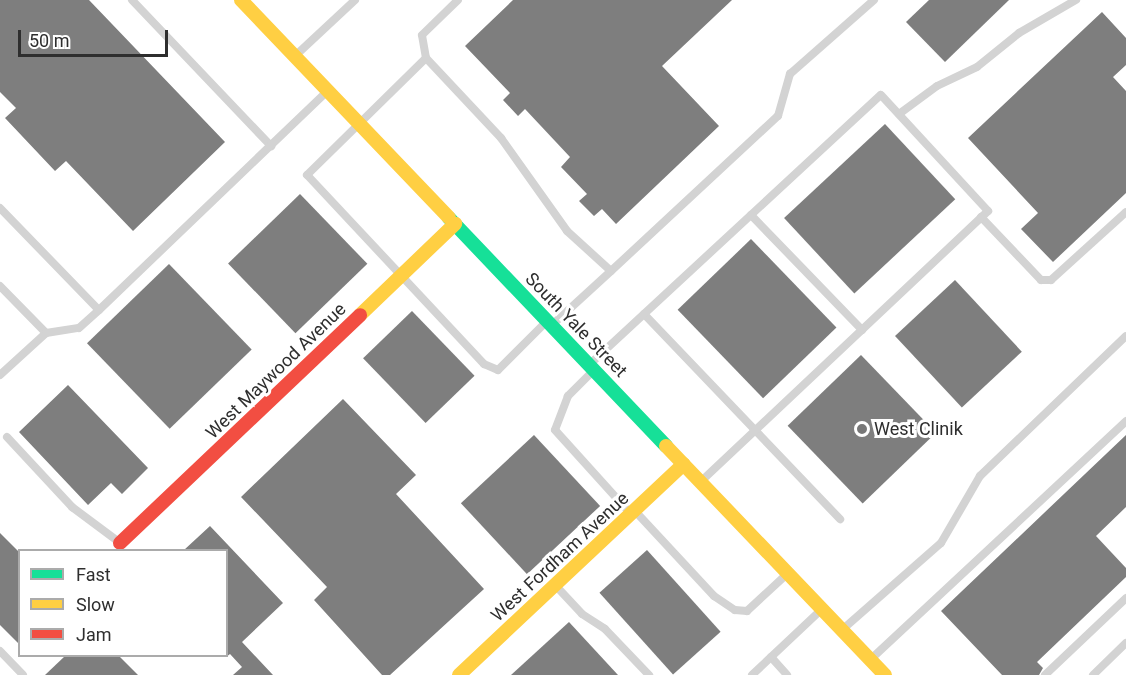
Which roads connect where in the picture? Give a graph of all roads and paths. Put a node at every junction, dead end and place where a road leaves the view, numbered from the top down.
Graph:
1 (132, 0) edge
2 (242, 0) edge
3 (355, 0) edge
4 (458, 0) edge
5 (874, 0) edge
6 (1076, 0) edge
7 (295, 56) junction
8 (426, 58) junction
9 (328, 90) junction
10 (899, 114) junction
11 (358, 123) junction
12 (271, 146) junction
13 (0, 208) edge
14 (1126, 212) edge
15 (751, 215) junction
16 (981, 217) junction
17 (455, 224) junction
18 (611, 271) junction
19 (402, 275) junction
20 (0, 286) edge
21 (99, 310) junction
22 (644, 314) junction
23 (550, 323) junction
24 (862, 330) junction
25 (46, 333) junction
26 (1126, 336) edge
27 (592, 367) junction
28 (0, 375) edge
29 (1126, 421) edge
30 (755, 431) junction
31 (7, 437) dead end
32 (684, 464) junction
33 (701, 481) junction
34 (633, 513) junction
35 (840, 519) dead end
36 (119, 547) edge
37 (788, 573) junction
38 (555, 585) junction
39 (1126, 598) edge
40 (822, 609) junction
41 (842, 630) junction
42 (1126, 643) edge
43 (0, 651) edge
44 (771, 657) junction
45 (871, 660) junction
46 (23, 675) edge
47 (459, 675) edge
48 (650, 675) edge
49 (752, 675) edge
50 (787, 675) edge
51 (885, 675) edge
52 (1045, 675) edge
53 (1093, 675) edge

1 - 12 lane
2 - 7 street, South Yale Street
3 - 7 lane
4 - 8 lane
5 - 18 lane
6 - 10 lane
7 - 9 street, South Yale Street
8 - 11 lane
8 - 18 lane
9 - 11 street, South Yale Street
9 - 12 lane
10 - 15 lane
10 - 16 lane
11 - 17 street, South Yale Street
11 - 19 lane
12 - 21 lane
13 - 21 lane
14 - 16 lane
15 - 22 lane
15 - 24 lane
16 - 24 lane
17 - 19 street, West Maywood Avenue
17 - 23 street, South Yale Street
18 - 23 lane
19 - 23 lane
19 - 36 street, West Maywood Avenue
20 - 25 lane
21 - 25 lane
22 - 27 lane
22 - 30 lane
23 - 27 street, South Yale Street
24 - 30 lane
25 - 28 lane
26 - 41 lane
27 - 32 street, South Yale Street
27 - 34 lane
29 - 45 lane
30 - 33 lane
30 - 35 lane
31 - 36 lane
32 - 33 street, South Yale Street
32 - 34 street, West Fordham Avenue
33 - 37 street, South Yale Street
34 - 37 lane
34 - 38 street, West Fordham Avenue
37 - 40 street, South Yale Street
38 - 47 street, West Fordham Avenue
38 - 48 lane
39 - 52 lane
40 - 41 street, South Yale Street
40 - 44 lane
41 - 45 street, South Yale Street
42 - 53 lane
43 - 46 lane
44 - 49 lane
44 - 50 lane
45 - 51 street, South Yale Street

